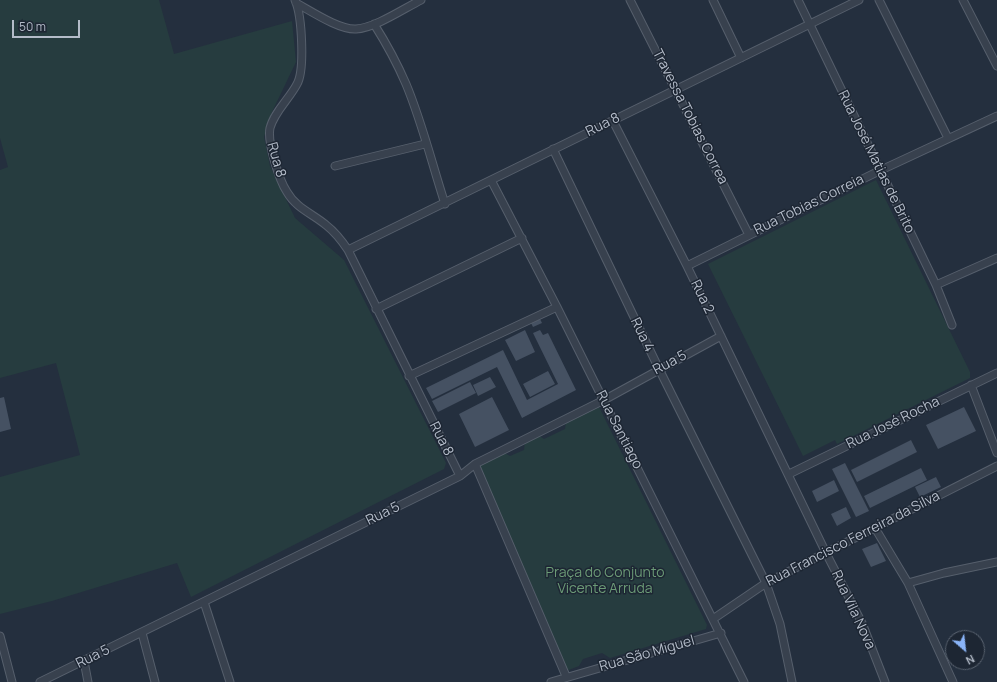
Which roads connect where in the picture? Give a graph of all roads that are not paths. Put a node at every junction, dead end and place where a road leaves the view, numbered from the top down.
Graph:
1 (421, 0) edge
2 (630, 0) edge
3 (713, 0) edge
4 (798, 0) edge
5 (859, 0) edge
6 (879, 0) edge
7 (963, 0) edge
8 (296, 1) edge
9 (374, 24) junction
10 (810, 24) junction
11 (741, 58) junction
12 (997, 66) edge
13 (676, 90) junction
14 (997, 116) edge
15 (612, 121) junction
16 (948, 138) junction
17 (425, 144) junction
18 (553, 150) junction
19 (336, 166) dead end
20 (879, 171) junction
21 (491, 180) junction
22 (445, 204) junction
23 (749, 235) junction
24 (522, 238) junction
25 (348, 250) junction
26 (997, 258) edge
27 (687, 266) junction
28 (936, 285) junction
29 (557, 307) junction
30 (376, 309) junction
31 (952, 325) dead end
32 (721, 336) junction
33 (659, 369) junction
34 (997, 373) edge
35 (409, 376) junction
36 (971, 385) junction
37 (604, 400) junction
38 (997, 453) edge
39 (475, 464) junction
40 (997, 466) edge
41 (789, 474) junction
42 (460, 476) junction
43 (875, 528) junction
44 (826, 553) junction
45 (997, 562) edge
46 (766, 583) junction
47 (908, 583) junction
48 (204, 602) junction
49 (713, 619) junction
50 (142, 633) junction
51 (721, 633) junction
52 (0, 636) edge
53 (84, 661) junction
54 (566, 676) junction
55 (12, 682) edge
56 (40, 682) edge
57 (88, 682) edge
58 (155, 682) edge
59 (230, 682) edge
60 (551, 682) edge
61 (744, 682) edge
62 (792, 682) edge
63 (885, 682) edge
64 (953, 682) edge

1 - 9 street
2 - 13 street, Travessa Tobias Correa
3 - 11 street
4 - 10 street, Rua José Matias de Brito
5 - 10 street, Rua 8
6 - 16 street
7 - 12 street
8 - 9 street
8 - 25 street, Rua 8
9 - 17 street
10 - 11 street, Rua 8
10 - 20 street, Rua José Matias de Brito
11 - 13 street, Rua 8
13 - 15 street, Rua 8
13 - 23 street, Travessa Tobias Correa
14 - 16 street, Rua Tobias Correia
15 - 18 street, Rua 8
15 - 27 street, Rua 2
16 - 20 street, Rua Tobias Correia
17 - 19 street
17 - 22 street
18 - 21 street, Rua 8
18 - 33 street, Rua 4
20 - 23 street, Rua Tobias Correia
20 - 28 street, Rua José Matias de Brito
21 - 22 street, Rua 8
21 - 24 street, Rua Santiago
22 - 25 street, Rua 8
23 - 27 street, Rua Tobias Correia
24 - 29 street, Rua Santiago
24 - 30 street
25 - 30 street, Rua 8
26 - 28 street
27 - 32 street, Rua 2
28 - 31 street, Rua José Matias de Brito
29 - 35 street
29 - 37 street, Rua Santiago
30 - 35 street, Rua 8
32 - 33 street, Rua 5
32 - 41 street, Rua 2
33 - 37 street, Rua 5
33 - 46 street, Rua 4
34 - 36 street, Rua José Rocha
35 - 42 street, Rua 8
36 - 38 street
36 - 41 street, Rua José Rocha
37 - 39 street, Rua 5
37 - 49 street, Rua Santiago
39 - 42 street, Rua 5
39 - 54 street
40 - 43 street, Rua Francisco Ferreira da Silva
41 - 44 street, Rua Vila Nova
42 - 48 street, Rua 5
43 - 44 street, Rua Francisco Ferreira da Silva
43 - 47 street
44 - 46 street, Rua Francisco Ferreira da Silva
44 - 63 street, Rua Vila Nova
45 - 47 street
46 - 49 street, Rua Francisco Ferreira da Silva
46 - 62 street, Rua 4
47 - 64 street
48 - 50 street, Rua 5
48 - 59 street
49 - 51 street, Rua Santiago
50 - 53 street, Rua 5
50 - 58 street
51 - 54 street, Rua São Miguel
51 - 61 street, Rua Santiago
52 - 55 street
53 - 56 street, Rua 5
53 - 57 street
54 - 60 street, Rua São Miguel

